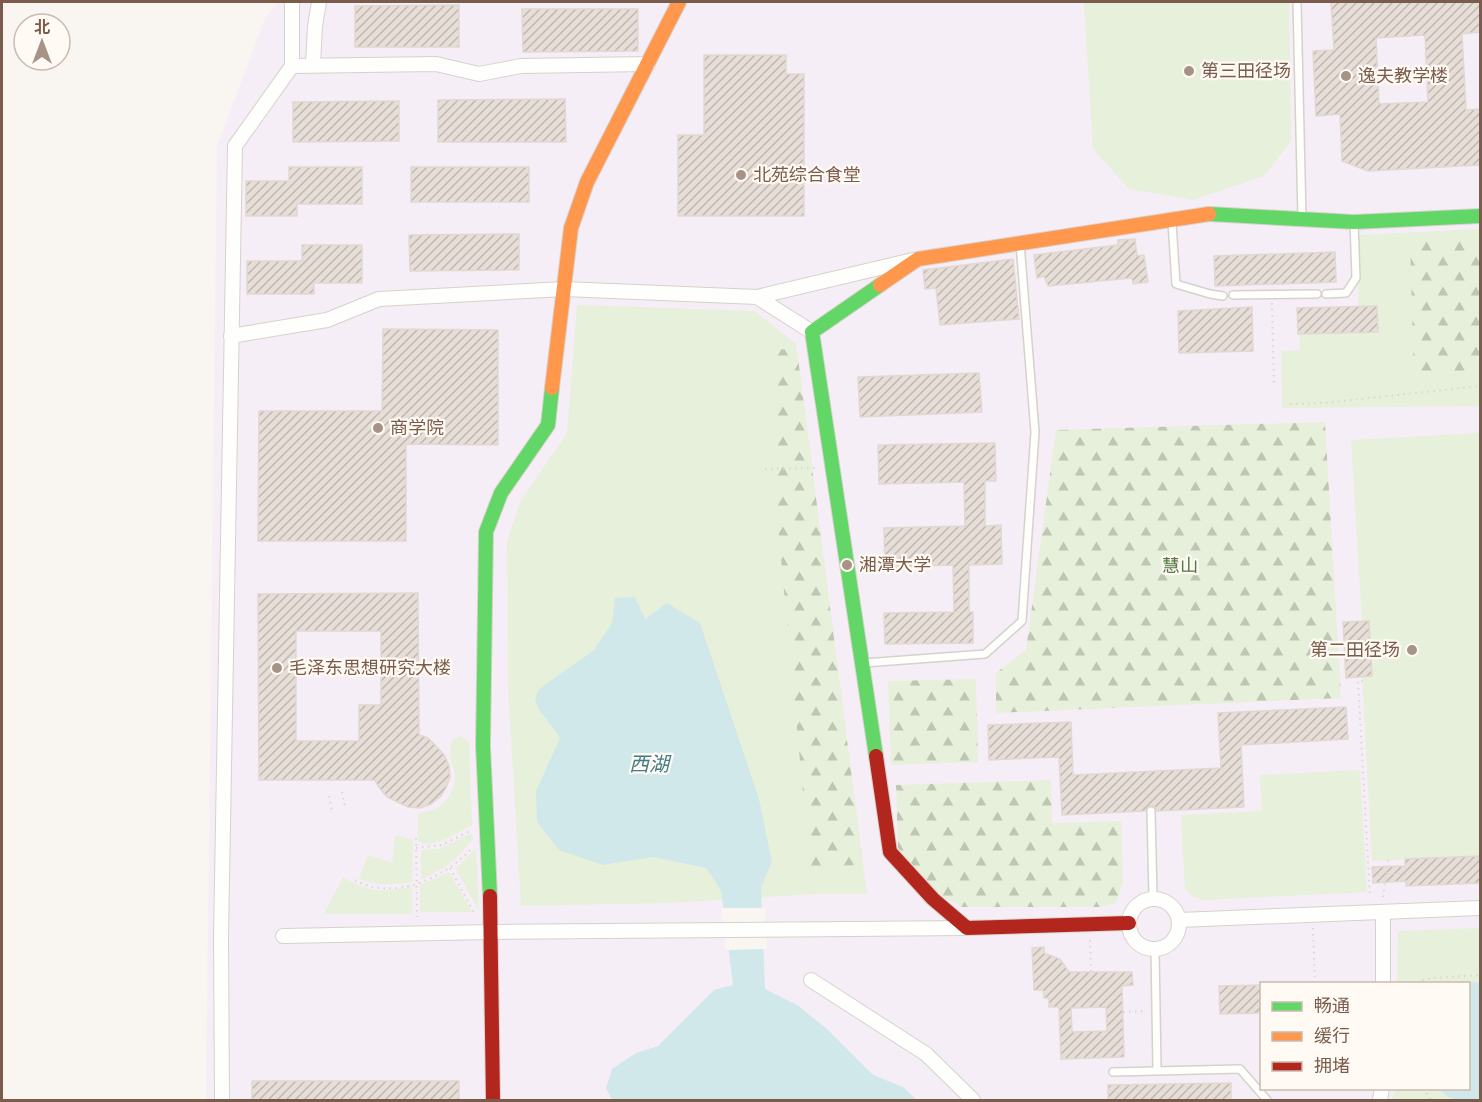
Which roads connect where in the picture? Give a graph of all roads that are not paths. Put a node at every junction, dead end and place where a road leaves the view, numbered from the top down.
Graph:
1 (292, 2) edge
2 (319, 2) edge
3 (680, 2) edge
4 (1297, 2) edge
5 (648, 64) junction
6 (313, 65) junction
7 (292, 66) junction
8 (1480, 216) edge
9 (1302, 218) junction
10 (1172, 220) junction
11 (1353, 222) junction
12 (1020, 243) junction
13 (918, 259) junction
14 (564, 289) junction
15 (1317, 294) dead end
16 (1326, 294) dead end
17 (1233, 295) dead end
18 (1224, 296) dead end
19 (757, 297) junction
20 (812, 332) junction
21 (231, 336) junction
22 (861, 663) junction
23 (1151, 811) dead end
24 (1153, 898) junction
25 (1480, 908) edge
26 (1383, 912) junction
27 (1179, 920) junction
28 (1129, 923) junction
29 (967, 928) junction
30 (492, 932) junction
31 (283, 936) dead end
32 (1155, 949) junction
33 (811, 980) dead end
34 (1383, 982) edge
35 (1157, 1069) junction
36 (1113, 1071) dead end
37 (222, 1101) edge
38 (493, 1101) edge
39 (973, 1101) edge
40 (1267, 1101) edge

1 - 7 street
2 - 6 street
3 - 5 street
4 - 9 lane
5 - 6 street
5 - 14 street
6 - 7 street
7 - 21 street
8 - 11 street
9 - 10 street
9 - 11 street
10 - 12 street
10 - 18 lane
11 - 16 lane
12 - 13 street
12 - 22 lane
13 - 19 street
13 - 20 street
14 - 19 street
14 - 21 street
14 - 30 street
15 - 17 lane
19 - 20 street
20 - 22 street
21 - 37 street
22 - 29 street
23 - 24 lane
24 - 27 street
24 - 28 street
25 - 26 street
26 - 27 street
26 - 34 street
27 - 32 street
28 - 29 street
28 - 32 street
29 - 30 street
30 - 31 street
30 - 38 street
32 - 35 lane
33 - 39 street
35 - 36 lane
35 - 40 lane

